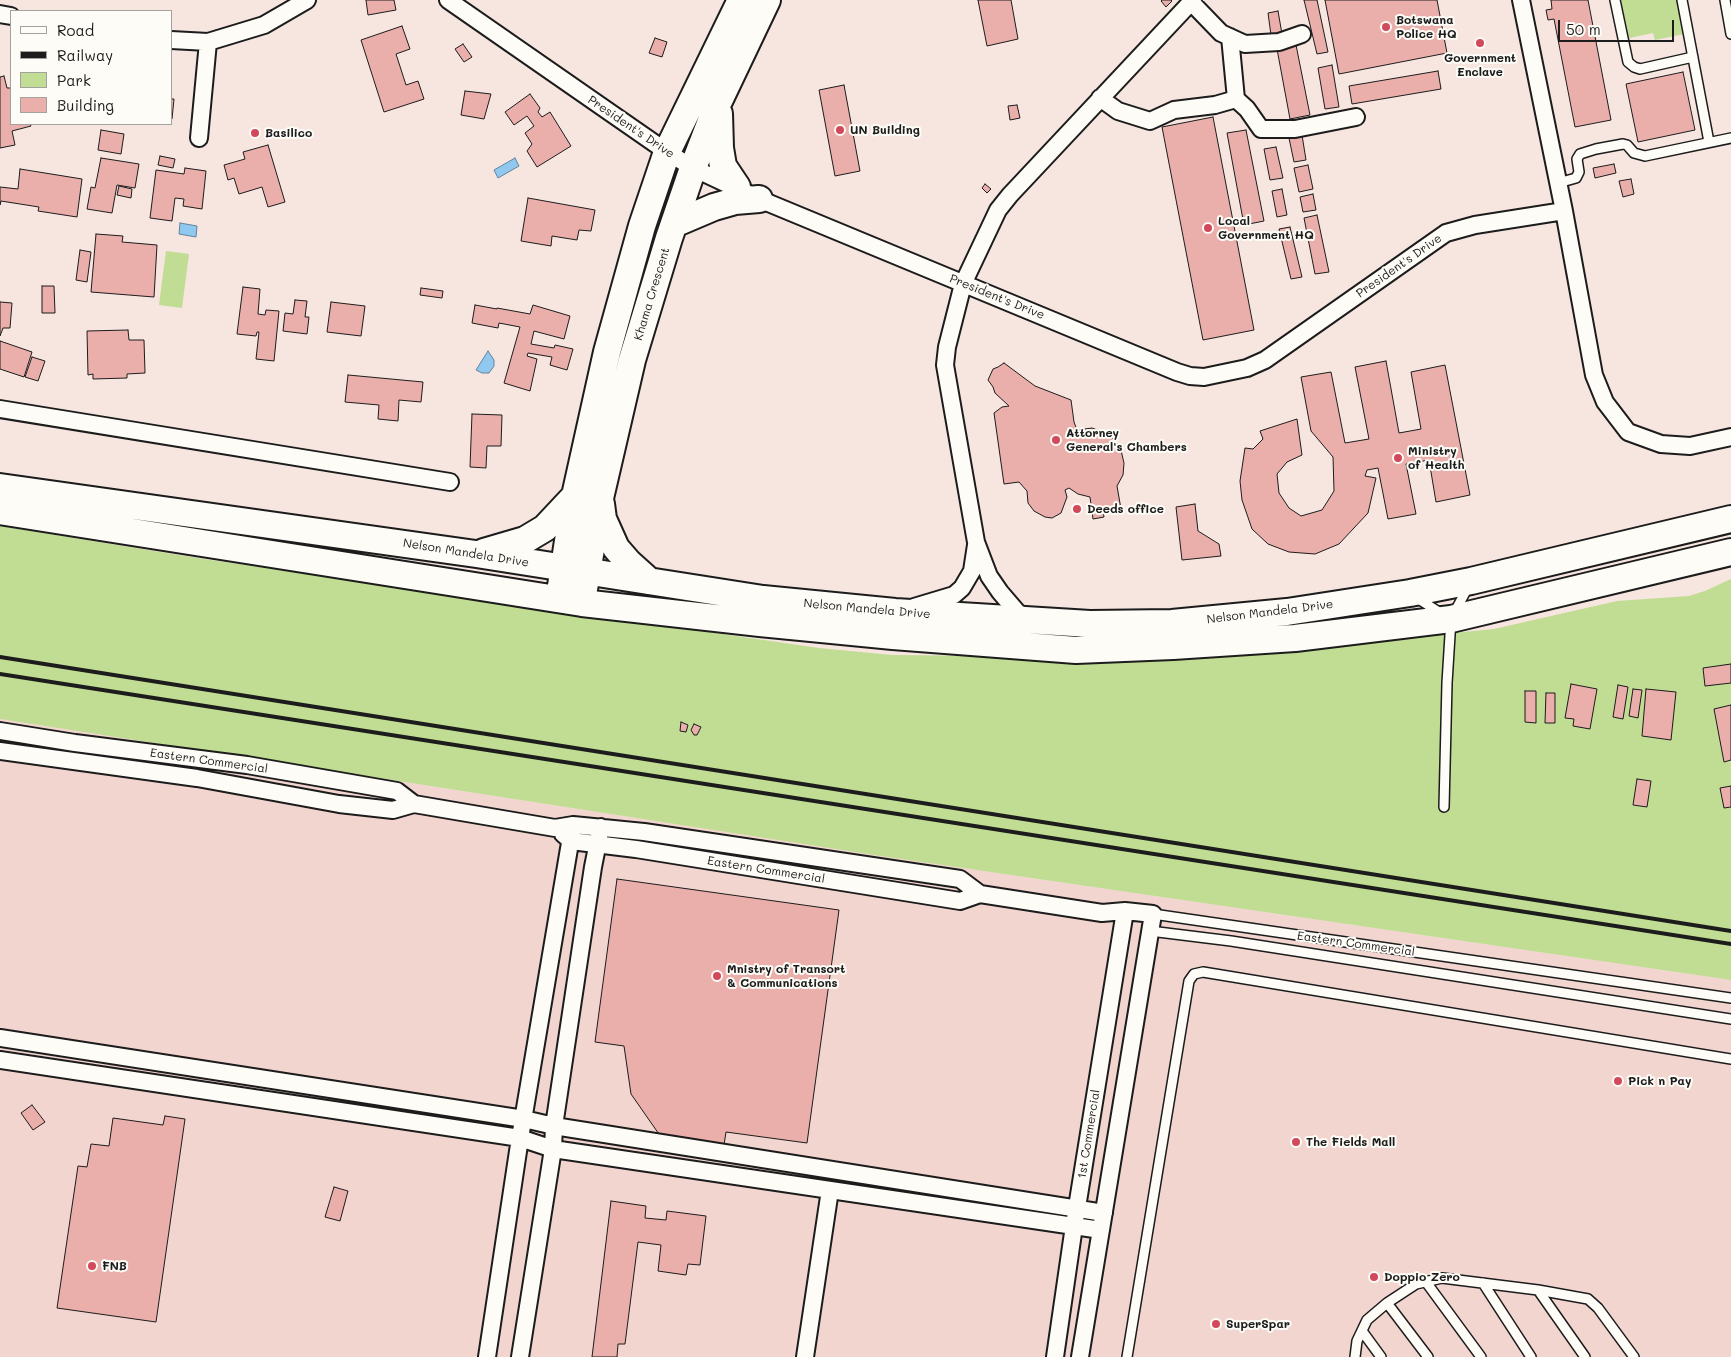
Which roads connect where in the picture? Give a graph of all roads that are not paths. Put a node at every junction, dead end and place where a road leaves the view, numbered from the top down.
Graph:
1 (306, 0) edge
2 (448, 0) edge
3 (741, 0) edge
4 (767, 0) edge
5 (1522, 0) edge
6 (1615, 0) edge
7 (1682, 0) edge
8 (1724, 0) edge
9 (1192, 1) edge
10 (1302, 34) dead end
11 (1731, 34) edge
12 (1230, 37) junction
13 (172, 40) edge
14 (208, 42) junction
15 (1693, 57) junction
16 (1100, 98) junction
17 (1236, 99) junction
18 (718, 103) junction
19 (1356, 117) dead end
20 (199, 138) dead end
21 (1731, 138) edge
22 (1709, 142) junction
23 (667, 152) junction
24 (693, 168) junction
25 (1558, 183) junction
26 (737, 187) junction
27 (760, 198) junction
28 (1564, 211) junction
29 (674, 224) junction
30 (963, 284) junction
31 (0, 409) edge
32 (1731, 438) edge
33 (450, 482) dead end
34 (0, 487) edge
35 (587, 497) junction
36 (0, 512) edge
37 (1731, 519) edge
38 (976, 542) junction
39 (1731, 552) edge
40 (476, 554) junction
41 (574, 570) junction
42 (649, 581) junction
43 (1471, 581) junction
44 (1410, 593) junction
45 (571, 601) junction
46 (895, 612) junction
47 (1451, 619) junction
48 (1035, 621) junction
49 (0, 731) edge
50 (0, 751) edge
51 (414, 804) junction
52 (1444, 807) dead end
53 (602, 827) junction
54 (572, 833) junction
55 (598, 844) junction
56 (980, 894) junction
57 (1126, 911) junction
58 (1102, 913) junction
59 (1152, 914) junction
60 (1123, 928) junction
61 (1150, 931) junction
62 (1731, 998) edge
63 (1731, 1019) edge
64 (0, 1038) edge
65 (1731, 1059) edge
66 (0, 1060) edge
67 (524, 1118) junction
68 (554, 1126) junction
69 (520, 1138) junction
70 (553, 1149) junction
71 (830, 1190) junction
72 (1104, 1213) junction
73 (1075, 1217) junction
74 (1101, 1230) junction
75 (1426, 1282) junction
76 (1483, 1283) junction
77 (1538, 1290) junction
78 (1387, 1303) junction
79 (1362, 1331) junction
80 (487, 1357) edge
81 (520, 1357) edge
82 (805, 1357) edge
83 (1055, 1357) edge
84 (1080, 1357) edge
85 (1128, 1357) edge
86 (1354, 1357) edge
87 (1381, 1357) edge
88 (1428, 1357) edge
89 (1481, 1357) edge
90 (1531, 1357) edge
91 (1585, 1357) edge
92 (1634, 1357) edge

1 - 14 street
2 - 23 street, President's Drive
3 - 23 main road, Khama Crescent
4 - 18 main road, Khama Crescent
5 - 25 street
6 - 15 lane
7 - 15 lane
8 - 11 lane
9 - 12 street
9 - 16 street
10 - 12 street
12 - 17 street
13 - 14 street
14 - 20 street
15 - 22 lane
16 - 17 street
16 - 30 street
17 - 19 street
18 - 24 main road, Khama Crescent
18 - 26 main road
21 - 22 lane
22 - 25 lane
23 - 24 street, President's Drive
23 - 35 main road, Khama Crescent
24 - 26 street, President's Drive
24 - 29 main road, Khama Crescent
25 - 28 street
26 - 27 street, President's Drive
27 - 29 main road
27 - 30 street, President's Drive
28 - 30 street, President's Drive
28 - 32 street
29 - 35 main road, Khama Crescent
30 - 38 street
31 - 33 street
34 - 40 main road, Nelson Mandela Drive
35 - 40 main road
35 - 41 main road, Khama Crescent
35 - 42 main road
36 - 45 main road, Nelson Mandela Drive
37 - 43 main road, Nelson Mandela Drive
38 - 46 street
38 - 48 street
39 - 47 main road, Nelson Mandela Drive
40 - 41 main road, Nelson Mandela Drive
41 - 42 main road, Nelson Mandela Drive
41 - 45 main road, Khama Crescent
42 - 46 main road, Nelson Mandela Drive
43 - 44 main road, Nelson Mandela Drive
43 - 47 lane
44 - 47 lane
44 - 48 main road, Nelson Mandela Drive
45 - 47 main road, Nelson Mandela Drive
46 - 48 main road, Nelson Mandela Drive
47 - 52 lane
49 - 51 street, Eastern Commercial
50 - 51 street, Eastern Commercial
51 - 54 street, Eastern Commercial
53 - 54 street, Eastern Commercial
53 - 55 street
53 - 56 street, Eastern Commercial
54 - 55 street, Eastern Commercial
54 - 67 street
55 - 56 street, Eastern Commercial
55 - 68 street
56 - 58 street, Eastern Commercial
57 - 58 street, Eastern Commercial
57 - 59 street, Eastern Commercial
57 - 60 street, 1st Commercial
58 - 60 street
59 - 61 street
59 - 62 lane, Eastern Commercial
60 - 61 street
60 - 73 street, 1st Commercial
61 - 63 lane
61 - 72 street
64 - 67 street
65 - 85 lane
66 - 69 street
67 - 68 street
67 - 69 street
68 - 70 street
68 - 73 street
69 - 70 street
69 - 80 street
70 - 71 street
70 - 81 street
71 - 73 street
71 - 82 street
72 - 73 street
72 - 74 street
73 - 74 street
73 - 83 street, 1st Commercial
74 - 84 street
75 - 76 lane
75 - 78 lane
75 - 89 lane
76 - 77 lane
76 - 90 lane
77 - 91 lane
77 - 92 lane
78 - 79 lane
78 - 88 lane
79 - 86 lane
79 - 87 lane

